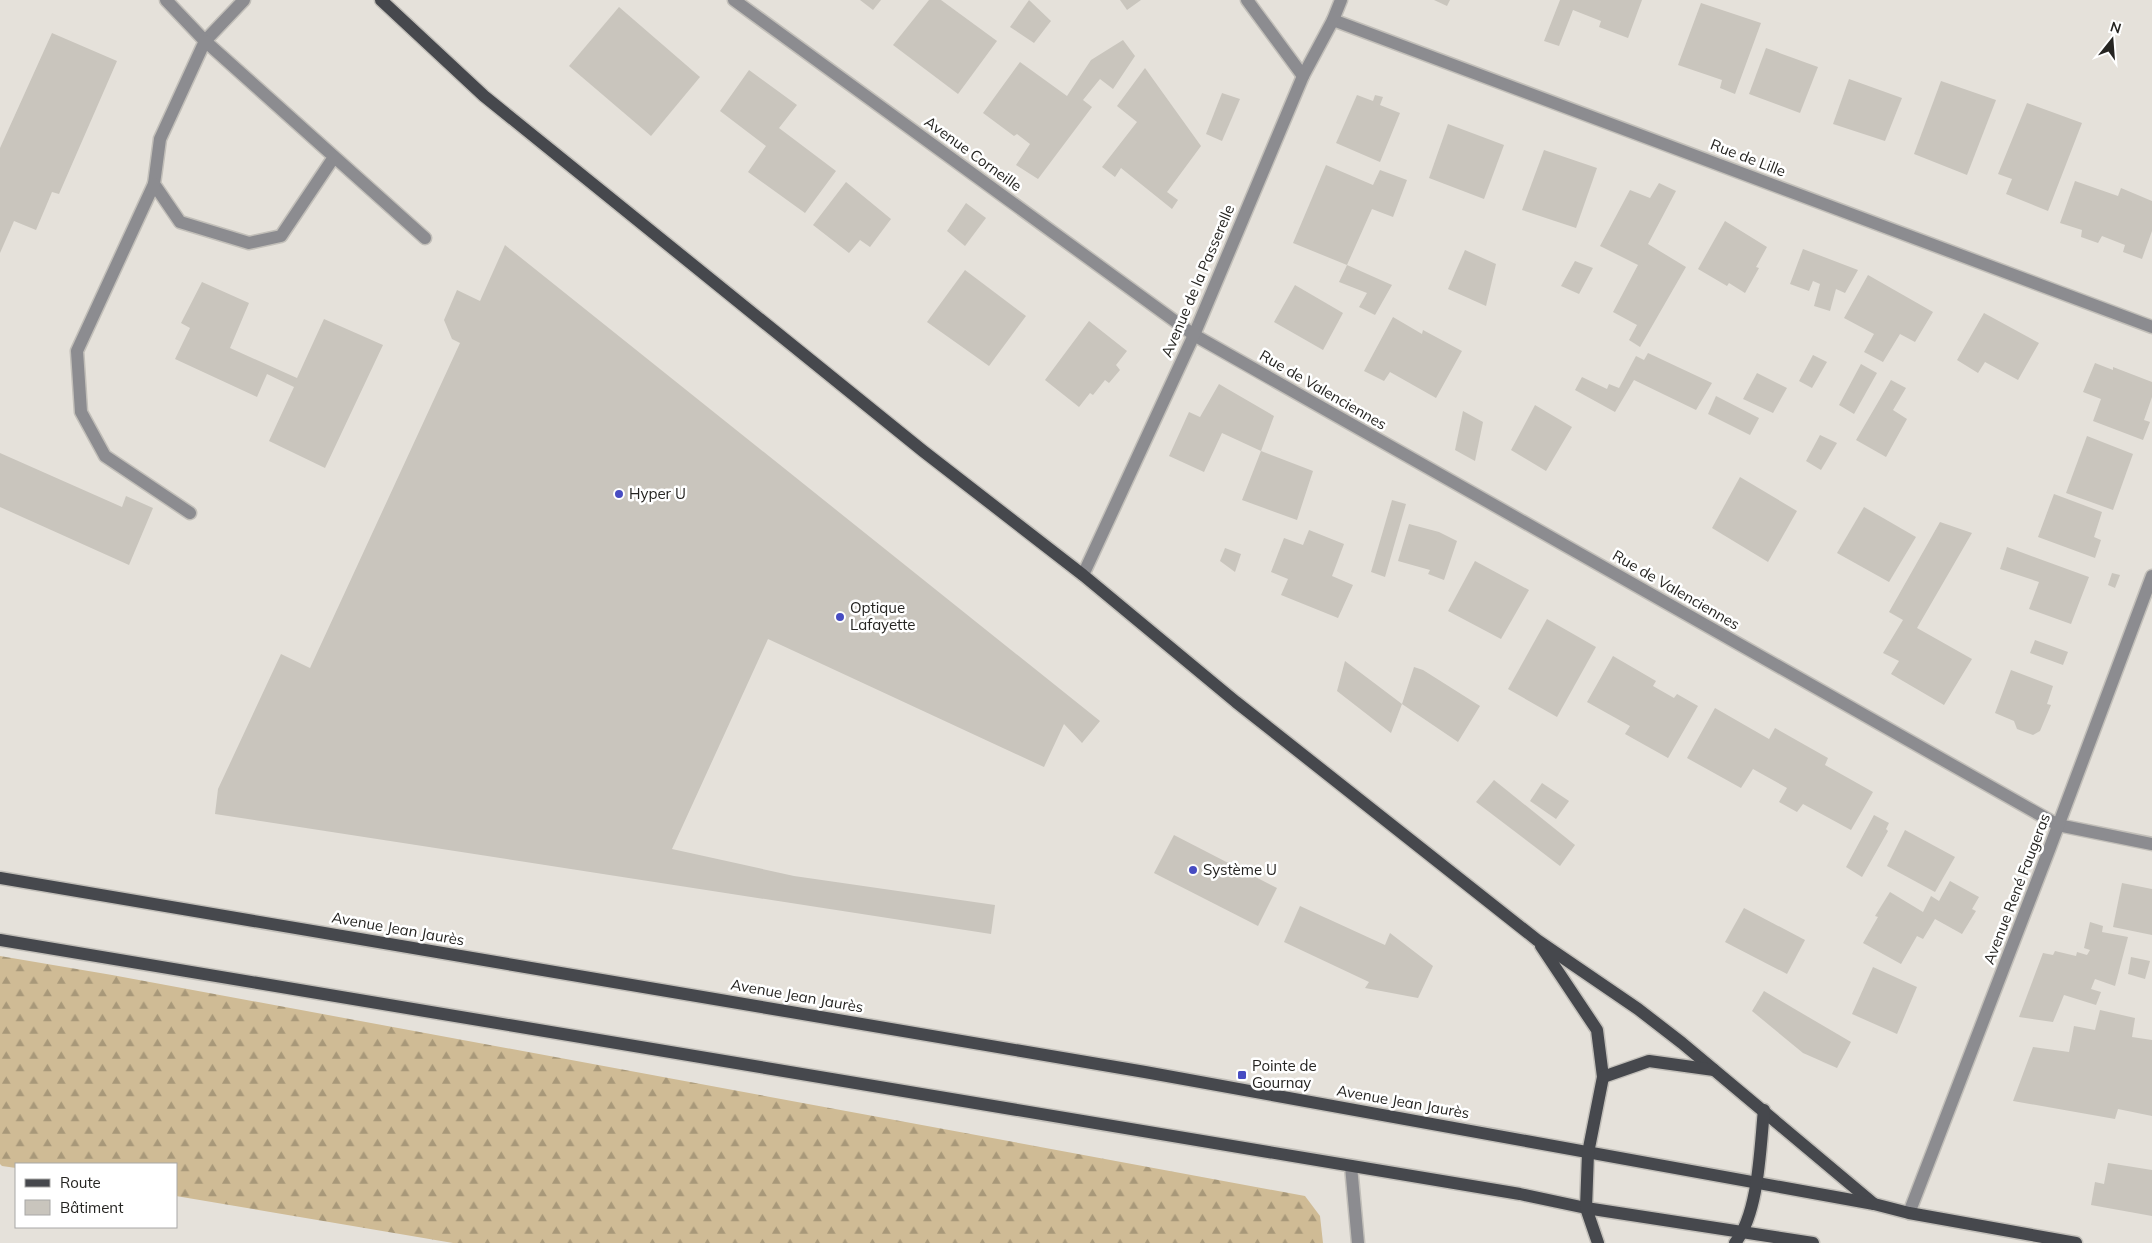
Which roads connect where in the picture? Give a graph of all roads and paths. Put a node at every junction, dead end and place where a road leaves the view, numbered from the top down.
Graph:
1 (166, 0) edge
2 (244, 0) edge
3 (381, 0) edge
4 (734, 0) edge
5 (1248, 0) edge
6 (1341, 0) edge
7 (1333, 20) junction
8 (205, 41) junction
9 (1303, 76) junction
10 (334, 157) junction
11 (154, 184) junction
12 (425, 238) dead end
13 (2152, 327) edge
14 (1194, 335) junction
15 (190, 513) dead end
16 (1083, 575) junction
17 (2152, 576) edge
18 (2058, 826) junction
19 (2152, 844) edge
20 (0, 878) edge
21 (0, 940) edge
22 (1537, 940) junction
23 (1714, 1070) junction
24 (1603, 1077) junction
25 (1764, 1110) junction
26 (1588, 1153) junction
27 (1351, 1166) junction
28 (1756, 1183) junction
29 (1874, 1204) junction
30 (1586, 1208) junction
31 (1909, 1212) junction
32 (1744, 1232) junction
33 (1358, 1243) edge
34 (1598, 1243) edge
35 (1735, 1243) edge
36 (1813, 1243) edge
37 (2076, 1243) edge

1 - 8 street
2 - 8 street
3 - 16 main road
4 - 14 street, Avenue Corneille
5 - 9 street
6 - 7 street, Avenue de la Passerelle
7 - 9 street, Avenue de la Passerelle
7 - 13 street, Rue de Lille
8 - 10 street
8 - 11 street
9 - 14 street, Avenue de la Passerelle
10 - 11 street
10 - 12 street
11 - 15 street
14 - 16 street, Avenue de la Passerelle
14 - 18 street, Rue de Valenciennes
16 - 22 main road
17 - 18 street, Avenue René Faugeras
18 - 19 street, Rue de Valenciennes
18 - 31 street, Avenue René Faugeras
20 - 26 main road, Avenue Jean Jaurès
21 - 27 main road
22 - 23 main road
22 - 24 main road
23 - 24 main road
23 - 25 main road
24 - 26 main road
25 - 28 main road
25 - 29 main road
26 - 28 main road, Avenue Jean Jaurès
26 - 30 main road
27 - 30 main road
27 - 33 street
28 - 29 main road, Avenue Jean Jaurès
28 - 32 main road
29 - 31 main road, Avenue Jean Jaurès
30 - 32 main road
30 - 34 main road
31 - 37 main road, Avenue Jean Jaurès
32 - 35 main road
32 - 36 main road

